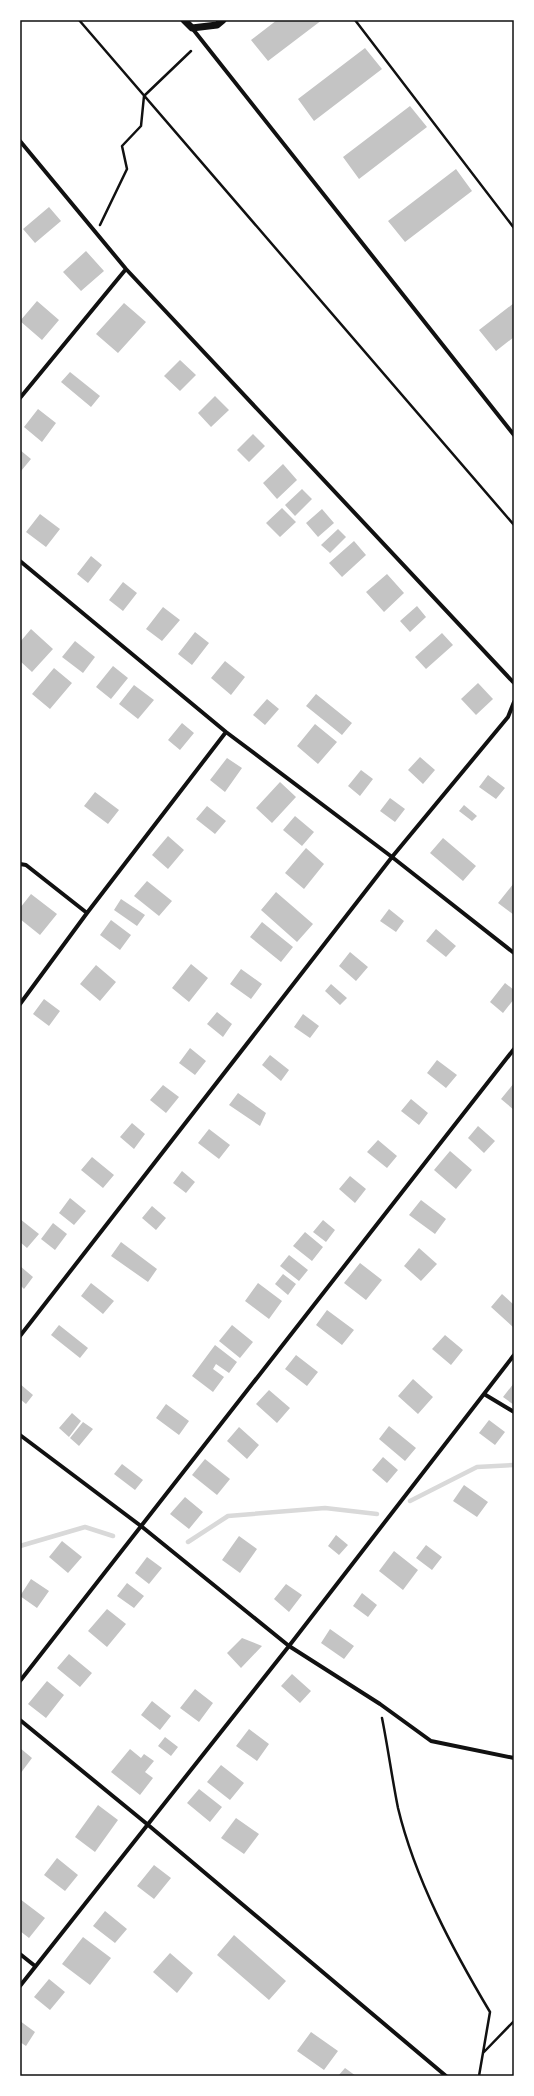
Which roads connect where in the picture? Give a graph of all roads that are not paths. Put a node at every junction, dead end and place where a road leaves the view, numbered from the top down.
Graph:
1 (184, 20) edge
2 (223, 20) edge
3 (192, 28) junction
4 (20, 140) edge
5 (126, 269) junction
6 (20, 398) edge
7 (514, 435) edge
8 (20, 561) edge
9 (514, 683) edge
10 (514, 702) edge
11 (226, 732) junction
12 (392, 857) junction
13 (20, 864) edge
14 (86, 913) junction
15 (514, 954) edge
16 (20, 1004) edge
17 (514, 1049) edge
18 (20, 1336) edge
19 (514, 1355) edge
20 (484, 1394) junction
21 (514, 1412) edge
22 (20, 1435) edge
23 (141, 1526) junction
24 (289, 1646) junction
25 (20, 1681) edge
26 (20, 1720) edge
27 (514, 1758) edge
28 (147, 1824) junction
29 (20, 1954) edge
30 (35, 1966) junction
31 (20, 1986) edge
32 (446, 2076) edge

1 - 3 street
2 - 3 street
3 - 7 street
4 - 5 street
5 - 6 street
5 - 9 street
8 - 11 street
10 - 12 street
11 - 12 street
11 - 14 street
12 - 15 street
12 - 18 street
13 - 14 street
14 - 16 street
17 - 23 street
19 - 20 street
20 - 21 street
20 - 24 street
22 - 23 street
23 - 24 street
23 - 25 street
24 - 27 street
24 - 28 street
26 - 28 street
28 - 30 street
28 - 32 street
29 - 30 street
30 - 31 street

